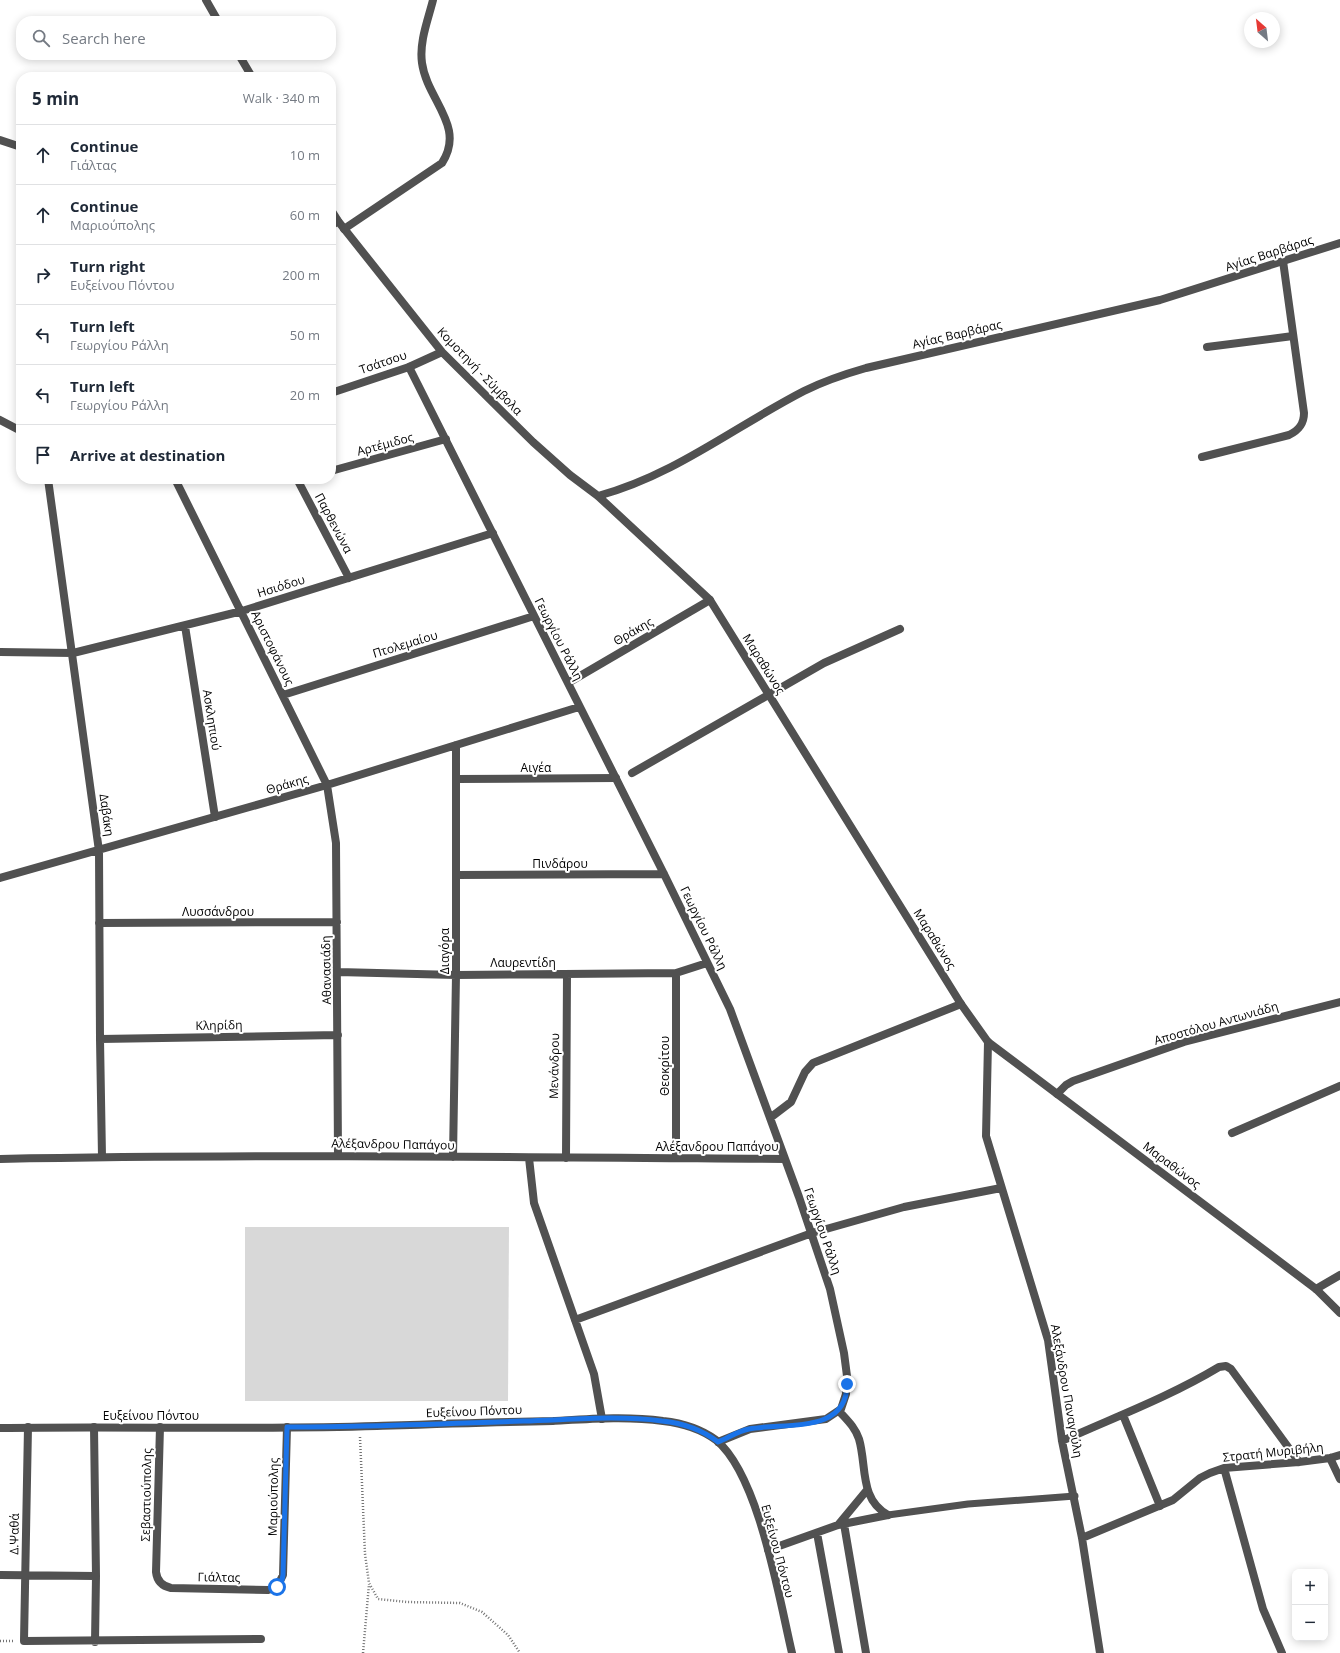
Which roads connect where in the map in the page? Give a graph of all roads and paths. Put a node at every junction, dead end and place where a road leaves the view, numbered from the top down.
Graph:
1 (206, 0) edge
2 (433, 0) edge
3 (215, 16) edge
4 (242, 60) edge
5 (249, 72) edge
6 (0, 140) edge
7 (16, 145) edge
8 (336, 224) edge
9 (344, 229) junction
10 (1340, 243) edge
11 (1283, 262) junction
12 (1293, 336) junction
13 (1207, 347) dead end
14 (442, 352) junction
15 (409, 367) junction
16 (336, 391) edge
17 (0, 420) edge
18 (16, 428) edge
19 (446, 439) junction
20 (1202, 457) dead end
21 (336, 470) edge
22 (49, 484) edge
23 (178, 484) edge
24 (302, 484) edge
25 (598, 496) junction
26 (493, 533) junction
27 (349, 578) junction
28 (710, 600) junction
29 (242, 611) junction
30 (534, 616) junction
31 (185, 626) junction
32 (900, 629) dead end
33 (0, 652) edge
34 (73, 653) junction
35 (568, 683) junction
36 (283, 695) junction
37 (769, 695) junction
38 (579, 707) junction
39 (456, 745) junction
40 (632, 773) dead end
41 (616, 778) junction
42 (456, 779) junction
43 (327, 785) junction
44 (215, 817) junction
45 (99, 851) junction
46 (664, 874) junction
47 (456, 875) junction
48 (0, 878) edge
49 (337, 922) junction
50 (99, 923) junction
51 (707, 963) junction
52 (338, 972) junction
53 (676, 973) junction
54 (456, 974) junction
55 (567, 974) junction
56 (1340, 1002) edge
57 (961, 1004) junction
58 (338, 1035) junction
59 (100, 1039) junction
60 (988, 1042) junction
61 (1340, 1086) edge
62 (1057, 1094) junction
63 (770, 1118) junction
64 (1232, 1133) dead end
65 (338, 1155) junction
66 (102, 1157) junction
67 (453, 1157) junction
68 (529, 1158) junction
69 (566, 1158) junction
70 (676, 1158) junction
71 (785, 1159) junction
72 (0, 1160) edge
73 (1001, 1188) junction
74 (812, 1233) junction
75 (1340, 1275) edge
76 (1316, 1289) junction
77 (1340, 1313) edge
78 (575, 1320) junction
79 (839, 1411) junction
80 (1123, 1415) junction
81 (602, 1419) junction
82 (28, 1427) junction
83 (94, 1427) junction
84 (160, 1427) junction
85 (287, 1427) junction
86 (360, 1427) junction
87 (0, 1428) edge
88 (1062, 1441) junction
89 (718, 1442) junction
90 (1340, 1455) edge
91 (1330, 1458) junction
92 (1299, 1462) junction
93 (1224, 1468) junction
94 (1340, 1479) edge
95 (867, 1490) junction
96 (1074, 1496) junction
97 (1160, 1506) junction
98 (888, 1515) junction
99 (841, 1525) junction
100 (817, 1533) junction
101 (1082, 1538) junction
102 (768, 1550) junction
103 (156, 1564) joint
104 (283, 1568) joint
105 (0, 1575) edge
106 (25, 1576) junction
107 (96, 1576) junction
108 (369, 1583) junction
109 (261, 1639) dead end
110 (95, 1642) junction
111 (363, 1653) edge
112 (520, 1653) edge
113 (792, 1653) edge
114 (839, 1653) edge
115 (866, 1653) edge
116 (1100, 1653) edge
117 (1282, 1653) edge

1 - 3 street
2 - 9 street
4 - 5 street
6 - 7 street
8 - 9 street, Κομοτηνή - Σύμβολα
9 - 14 street, Κομοτηνή - Σύμβολα
10 - 11 street, Αγίας Βαρβάρας
11 - 12 street
11 - 25 street, Αγίας Βαρβάρας
12 - 13 street
12 - 20 street
14 - 15 street, Τσάτσου
14 - 25 street, Κομοτηνή - Σύμβολα
15 - 16 street, Τσάτσου
15 - 19 street, Γεωργίου Ράλλη
17 - 18 street
19 - 21 street, Αρτέμιδος
19 - 26 street, Γεωργίου Ράλλη
22 - 34 street, Δαβάκη
23 - 29 street, Αριστοφάνους
24 - 27 street, Παρθενώνα
25 - 28 street, Μαραθώνος
26 - 27 street, Ησιόδου
26 - 30 street, Γεωργίου Ράλλη
27 - 29 street, Ησιόδου
28 - 35 street, Θράκης
28 - 37 street, Μαραθώνος
29 - 31 street, Ησιόδου
29 - 36 street, Αριστοφάνους
30 - 35 street, Γεωργίου Ράλλη
30 - 36 street, Πτολεμαίου
31 - 34 street, Ησιόδου
31 - 44 street, Ασκληπιού
32 - 37 street
33 - 34 street, Ησιόδου
34 - 45 street, Δαβάκη
35 - 38 street, Γεωργίου Ράλλη
36 - 43 street, Αριστοφάνους
37 - 40 street
37 - 57 street, Μαραθώνος
38 - 39 street, Θράκης
38 - 41 street, Γεωργίου Ράλλη
39 - 42 street, Διαγόρα
39 - 43 street, Θράκης
41 - 42 street, Αιγέα
41 - 46 street, Γεωργίου Ράλλη
42 - 47 street, Διαγόρα
43 - 44 street, Θράκης
43 - 49 street, Αθανασιάδη
44 - 45 street, Θράκης
45 - 48 street, Θράκης
45 - 50 street, Δαβάκη
46 - 47 street, Πινδάρου
46 - 51 street, Γεωργίου Ράλλη
47 - 54 street, Διαγόρα
49 - 50 street, Λυσσάνδρου
49 - 52 street, Αθανασιάδη
50 - 59 street, Δαβάκη
51 - 53 street, Λαυρεντίδη
51 - 63 street, Γεωργίου Ράλλη
52 - 54 street, Λαυρεντίδη
52 - 58 street, Αθανασιάδη
53 - 55 street, Λαυρεντίδη
53 - 70 street, Θεοκρίτου
54 - 55 street, Λαυρεντίδη
54 - 67 street, Διαγόρα
55 - 69 street, Μενάνδρου
56 - 62 street, Αποστόλου Αντωνιάδη
57 - 60 street, Μαραθώνος
57 - 63 street
58 - 59 street, Κληρίδη
58 - 65 street, Αθανασιάδη
59 - 66 street, Δαβάκη
60 - 62 street, Μαραθώνος
60 - 73 street, Αλεξάνδρου Παναγούλη
61 - 64 street
62 - 76 street, Μαραθώνος
63 - 71 street, Γεωργίου Ράλλη
65 - 66 street, Αλέξανδρου Παπάγου
65 - 67 street, Αλέξανδρου Παπάγου
66 - 72 street, Αλέξανδρου Παπάγου
67 - 68 street, Αλέξανδρου Παπάγου
68 - 69 street, Αλέξανδρου Παπάγου
68 - 78 street
69 - 70 street, Αλέξανδρου Παπάγου
70 - 71 street, Αλέξανδρου Παπάγου
71 - 74 street, Γεωργίου Ράλλη
73 - 74 street
73 - 88 street, Αλεξάνδρου Παναγούλη
74 - 78 street
74 - 79 street, Γεωργίου Ράλλη
75 - 76 street
76 - 77 street, Μαραθώνος
78 - 81 street
79 - 89 street
79 - 95 street
80 - 88 street
80 - 92 street
80 - 97 street
81 - 86 street, Ευξείνου Πόντου
81 - 89 street, Ευξείνου Πόντου
82 - 83 street, Ευξείνου Πόντου
82 - 87 street, Ευξείνου Πόντου
82 - 106 street, Δ.Ψαθά
83 - 84 street, Ευξείνου Πόντου
83 - 107 street
84 - 85 street, Ευξείνου Πόντου
84 - 103 street, Σεβαστιούπολης
85 - 86 street, Ευξείνου Πόντου
85 - 104 street, Μαριούπολης
86 - 108 path
88 - 96 street, Αλεξάνδρου Παναγούλη
89 - 102 street, Ευξείνου Πόντου
90 - 91 street, Στρατή Μυριβήλη
91 - 92 street, Στρατή Μυριβήλη
91 - 94 street
92 - 93 street, Στρατή Μυριβήλη
93 - 97 street, Στρατή Μυριβήλη
93 - 117 street
95 - 98 street
95 - 99 street
96 - 98 lane
96 - 101 street, Αλεξάνδρου Παναγούλη
97 - 101 street, Στρατή Μυριβήλη
98 - 99 street
99 - 100 street
99 - 115 street
100 - 102 street
100 - 114 street
101 - 116 street, Αλεξάνδρου Παναγούλη
102 - 113 street, Ευξείνου Πόντου
103 - 104 street, Γιάλτας
105 - 106 street
106 - 107 street
106 - 110 street, Δ.Ψαθά
107 - 110 street
108 - 111 path
108 - 112 path
109 - 110 street

